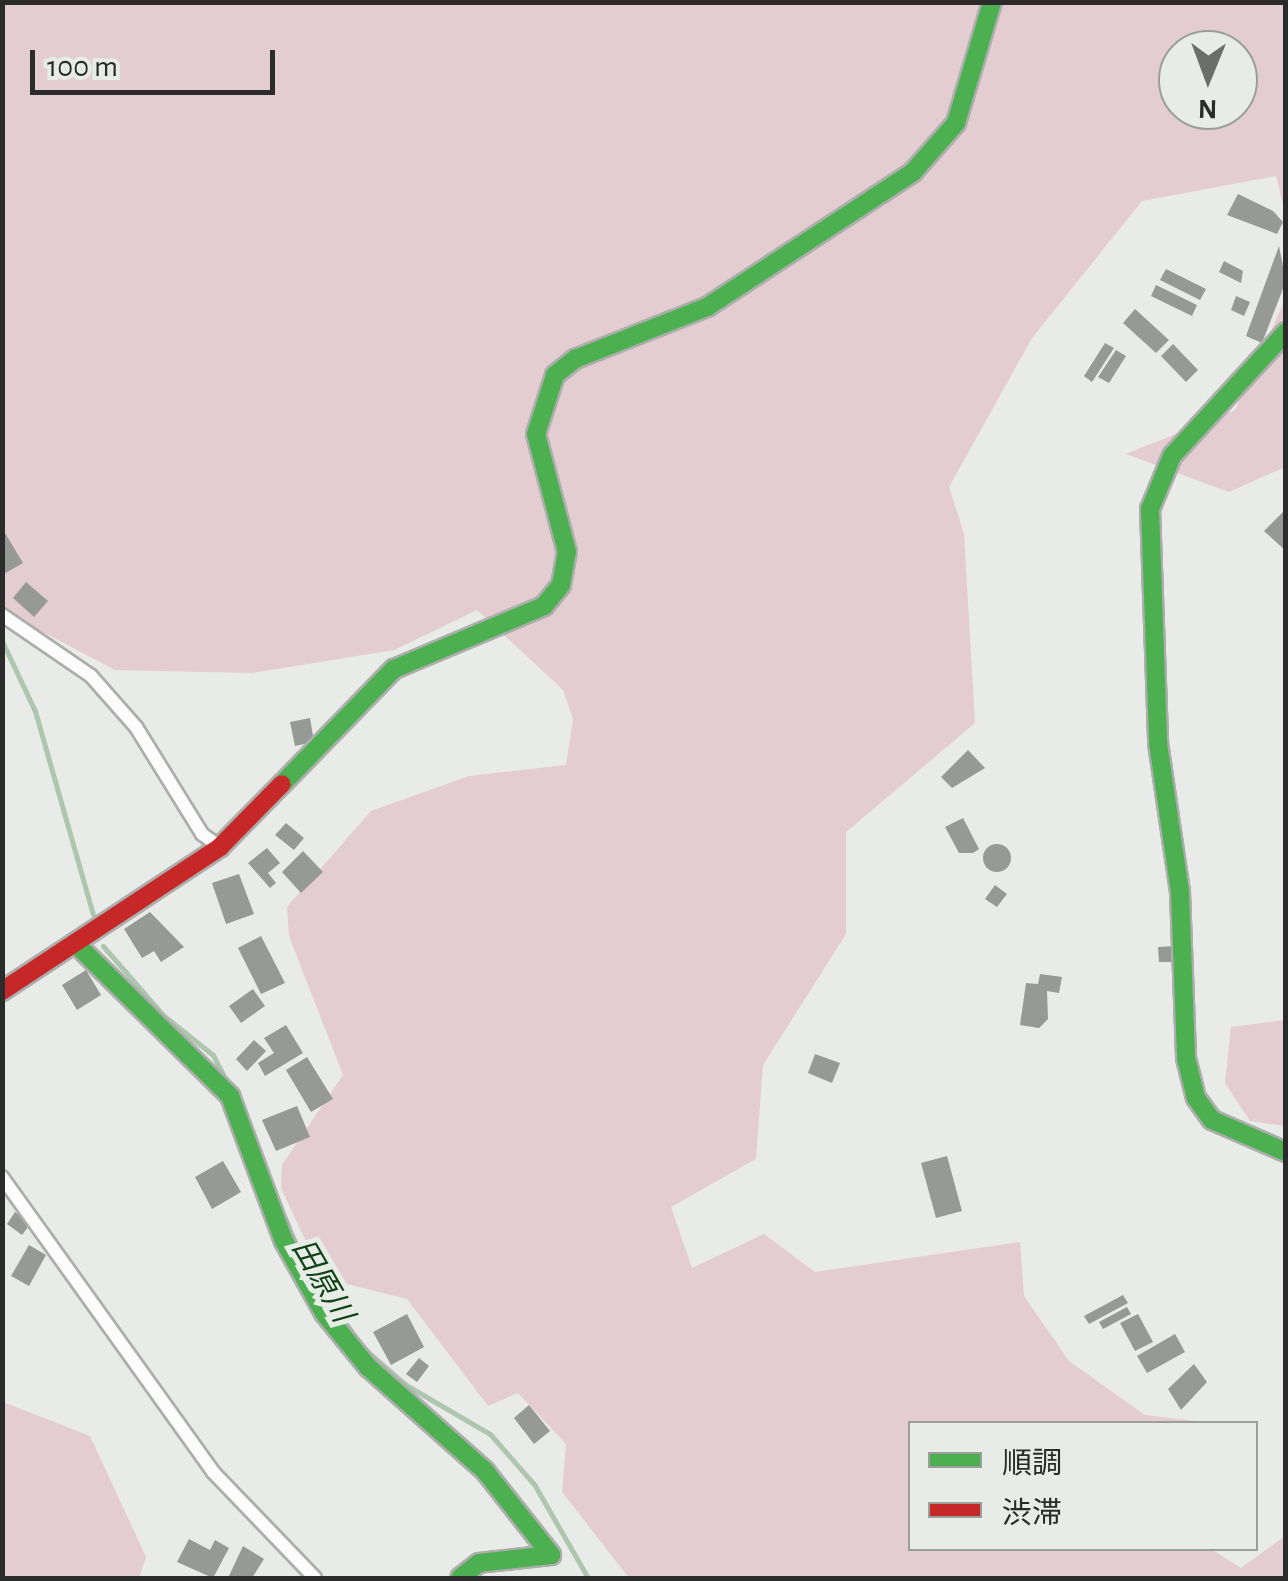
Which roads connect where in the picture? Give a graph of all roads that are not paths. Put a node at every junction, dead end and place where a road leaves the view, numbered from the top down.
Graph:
1 (992, 2) edge
2 (1286, 332) edge
3 (2, 615) edge
4 (220, 847) junction
5 (75, 943) junction
6 (2, 991) edge
7 (1286, 1152) edge
8 (2, 1177) edge
9 (315, 1578) edge
10 (460, 1578) edge

1 - 4 street
2 - 7 street
3 - 4 street
4 - 5 street
5 - 6 street
5 - 10 street
8 - 9 street

